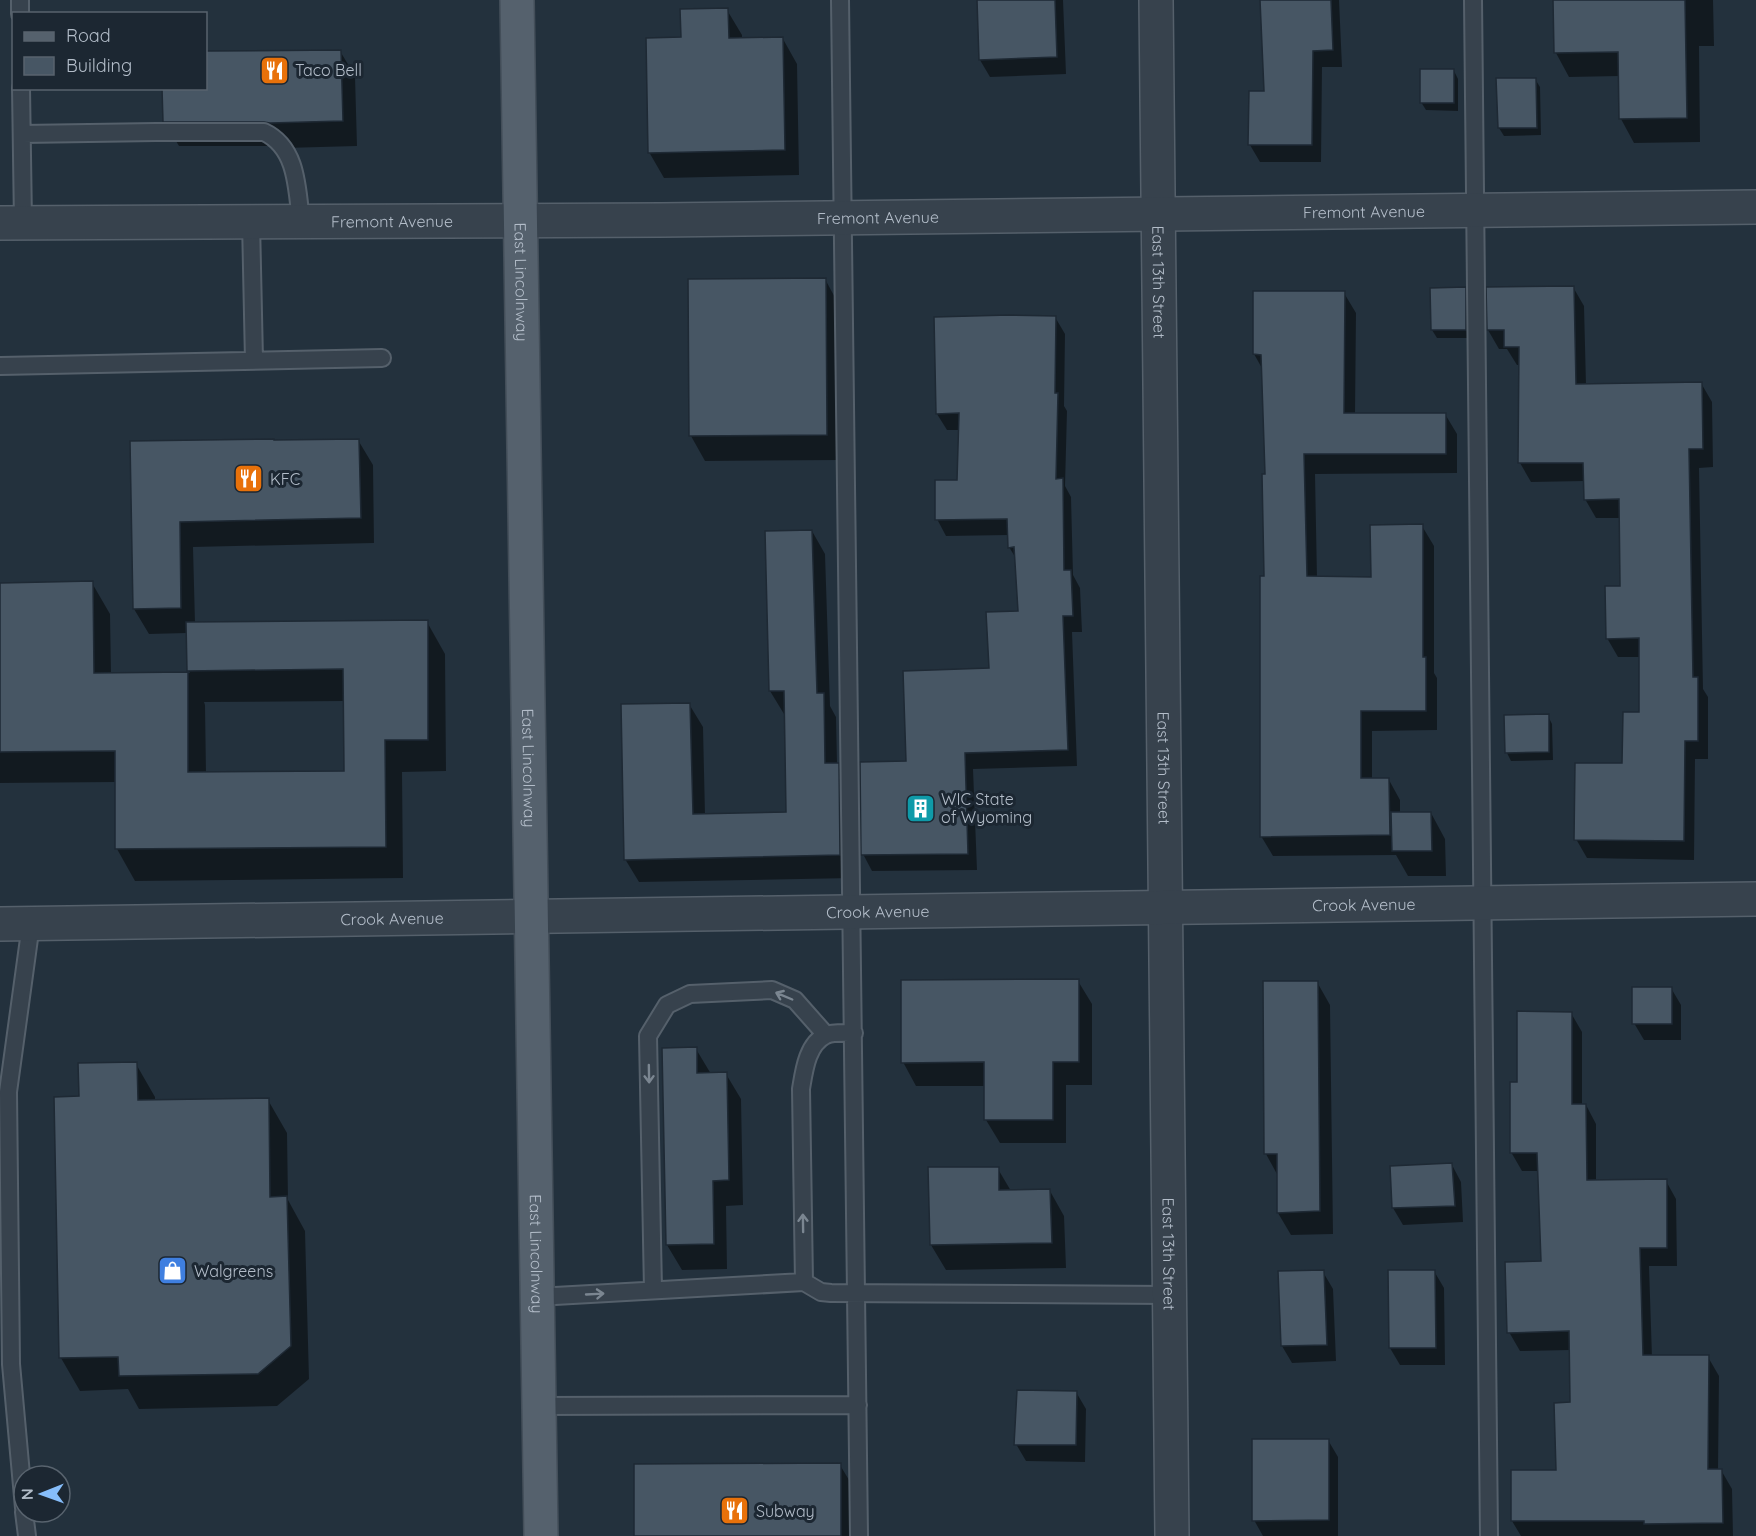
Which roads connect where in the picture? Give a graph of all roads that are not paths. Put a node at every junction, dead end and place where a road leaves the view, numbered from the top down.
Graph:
1 (517, 0) edge
2 (840, 0) edge
3 (1156, 0) edge
4 (1473, 0) edge
5 (21, 90) edge
6 (22, 134) junction
7 (1756, 207) edge
8 (1475, 210) junction
9 (1159, 214) junction
10 (843, 218) junction
11 (521, 221) junction
12 (251, 222) junction
13 (301, 222) junction
14 (11, 223) edge
15 (382, 358) dead end
16 (254, 360) junction
17 (0, 366) edge
18 (1756, 899) edge
19 (1482, 904) junction
20 (1166, 908) junction
21 (853, 912) junction
22 (531, 918) junction
23 (16, 924) edge
24 (854, 1033) junction
25 (826, 1035) junction
26 (804, 1282) junction
27 (653, 1290) junction
28 (857, 1292) junction
29 (1170, 1295) junction
30 (537, 1297) junction
31 (858, 1405) junction
32 (538, 1406) junction
33 (20, 1464) edge
34 (541, 1536) edge
35 (859, 1536) edge
36 (1172, 1536) edge
37 (1489, 1536) edge

1 - 11 main road, East Lincolnway
2 - 10 lane
3 - 9 street, East 13th Street
4 - 8 lane
5 - 6 lane
6 - 13 lane
6 - 14 lane
7 - 8 street, Fremont Avenue
8 - 9 street, Fremont Avenue
8 - 19 lane
9 - 10 street, Fremont Avenue
9 - 20 street, East 13th Street
10 - 11 street, Fremont Avenue
10 - 21 lane
11 - 13 street, Fremont Avenue
11 - 22 main road, East Lincolnway
12 - 13 street, Fremont Avenue
12 - 14 street, Fremont Avenue
12 - 16 lane
15 - 16 lane
16 - 17 lane
18 - 19 street, Crook Avenue
19 - 20 street, Crook Avenue
19 - 37 lane
20 - 21 street, Crook Avenue
20 - 29 street, East 13th Street
21 - 22 street, Crook Avenue
21 - 24 lane
22 - 23 street, Crook Avenue
22 - 30 main road, East Lincolnway
23 - 33 lane
24 - 25 lane
24 - 28 lane
26 -> 25 lane
25 -> 27 lane
26 - 27 lane
26 - 28 lane
30 -> 27 lane
28 - 29 lane
28 - 31 lane
29 - 36 street, East 13th Street
30 - 32 main road, East Lincolnway
31 - 32 lane
31 - 35 lane
32 - 34 main road, East Lincolnway

